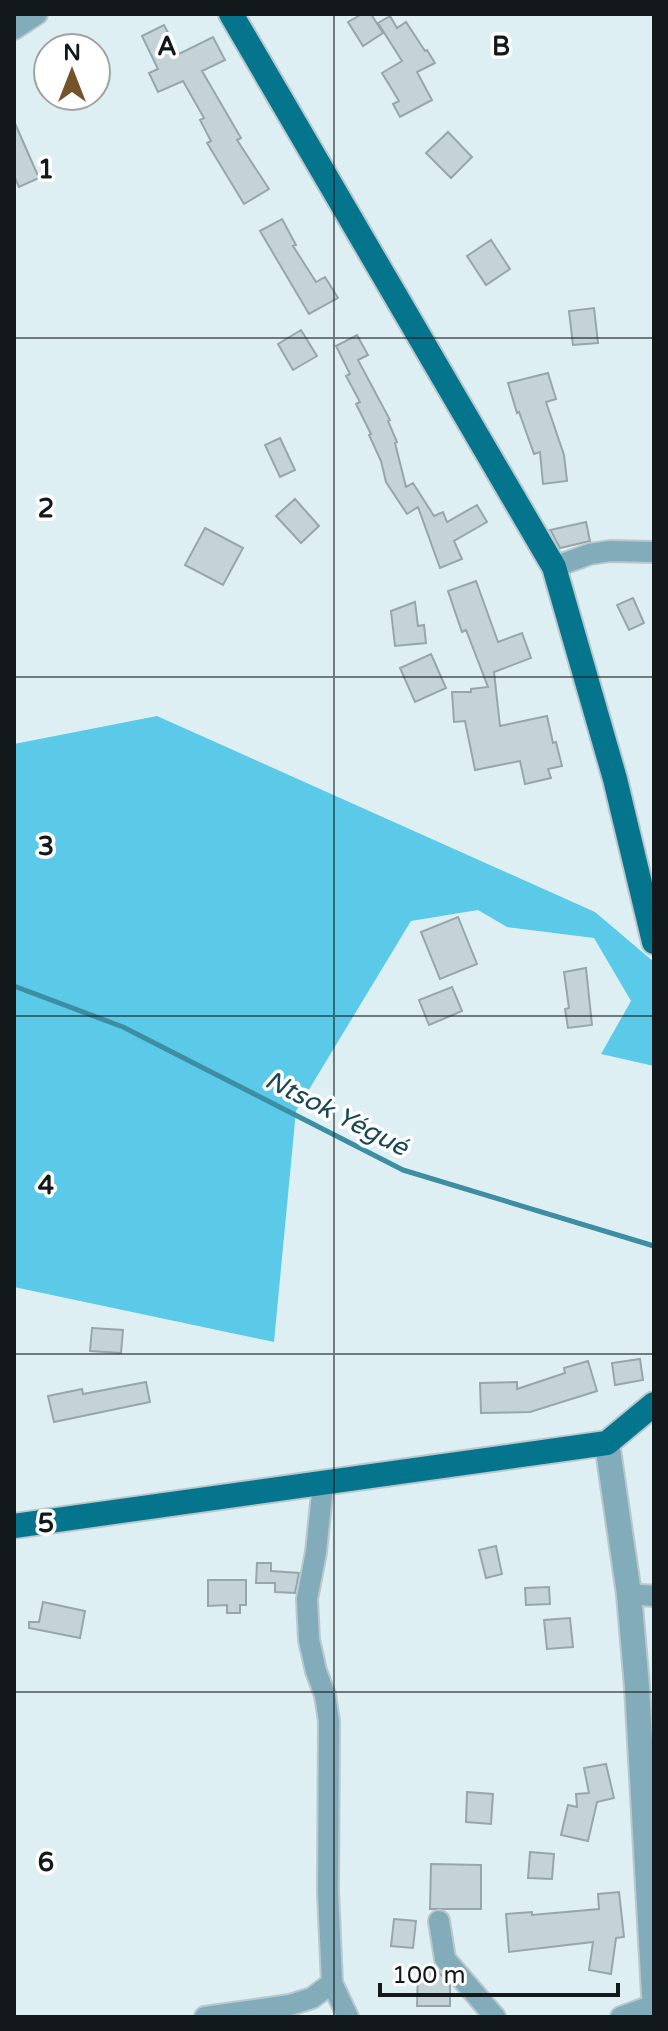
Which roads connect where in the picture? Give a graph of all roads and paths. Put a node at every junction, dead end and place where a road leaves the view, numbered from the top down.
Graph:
1 (37, 14) edge
2 (231, 14) edge
3 (14, 29) edge
4 (654, 552) edge
5 (554, 567) junction
6 (654, 942) edge
7 (654, 1404) edge
8 (607, 1443) junction
9 (323, 1484) junction
10 (14, 1526) edge
11 (629, 1594) junction
12 (654, 1596) edge
13 (439, 1921) dead end
14 (332, 1983) junction
15 (654, 1994) edge
16 (654, 2005) edge
17 (205, 2017) edge
18 (348, 2017) edge
19 (495, 2017) edge
20 (621, 2017) edge

1 - 3 street
2 - 5 main road
4 - 5 street
5 - 6 main road
7 - 8 main road
8 - 9 main road
8 - 11 street
9 - 10 main road
9 - 14 street
11 - 12 street
11 - 15 street
13 - 19 street
14 - 17 street
14 - 18 street
16 - 20 street

